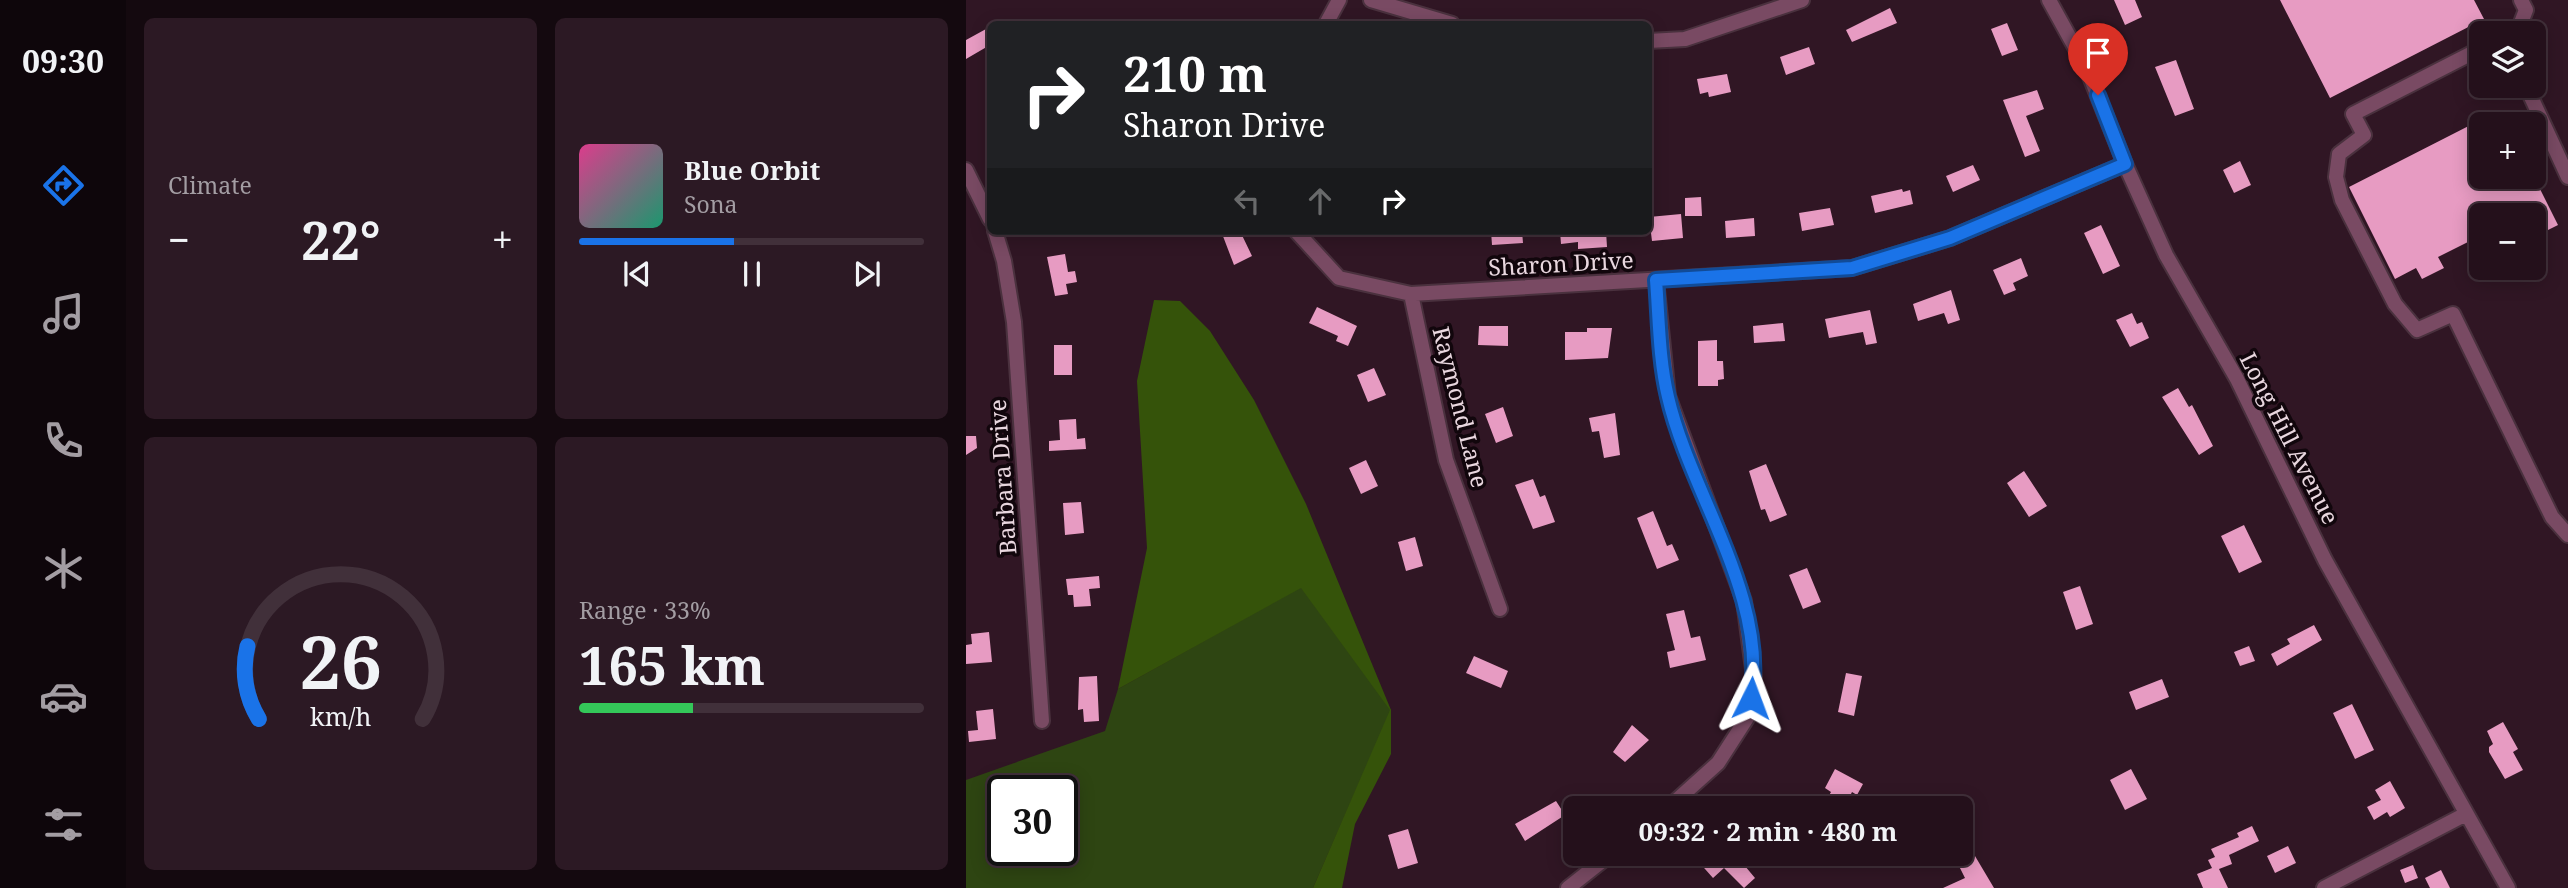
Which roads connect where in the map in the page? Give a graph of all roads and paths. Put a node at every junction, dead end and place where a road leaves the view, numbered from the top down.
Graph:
1 (1339, 0) edge
2 (1371, 0) edge
3 (1802, 0) edge
4 (2049, 0) edge
5 (2521, 0) edge
6 (1328, 21) edge
7 (1442, 21) edge
8 (2522, 21) edge
9 (1652, 41) edge
10 (2469, 55) edge
11 (2532, 98) edge
12 (2125, 164) junction
13 (966, 170) edge
14 (2568, 177) edge
15 (987, 213) edge
16 (996, 235) edge
17 (1300, 235) edge
18 (1656, 280) junction
19 (1411, 294) junction
20 (2568, 535) edge
21 (1500, 609) dead end
22 (1042, 721) dead end
23 (1681, 796) edge
24 (2466, 814) junction
25 (1596, 866) edge
26 (1568, 888) edge
27 (2325, 888) edge
28 (2508, 888) edge

1 - 6 street
2 - 7 street
3 - 9 street
4 - 12 street, Long Hill Avenue
5 - 8 street
10 - 20 street
11 - 14 street
12 - 18 street, Sharon Drive
12 - 24 street, Long Hill Avenue
13 - 15 street
16 - 22 street, Barbara Drive
17 - 19 street, Sharon Drive
18 - 19 street, Sharon Drive
18 - 23 street
19 - 21 street, Raymond Lane
24 - 27 street
24 - 28 street, Long Hill Avenue
25 - 26 street

